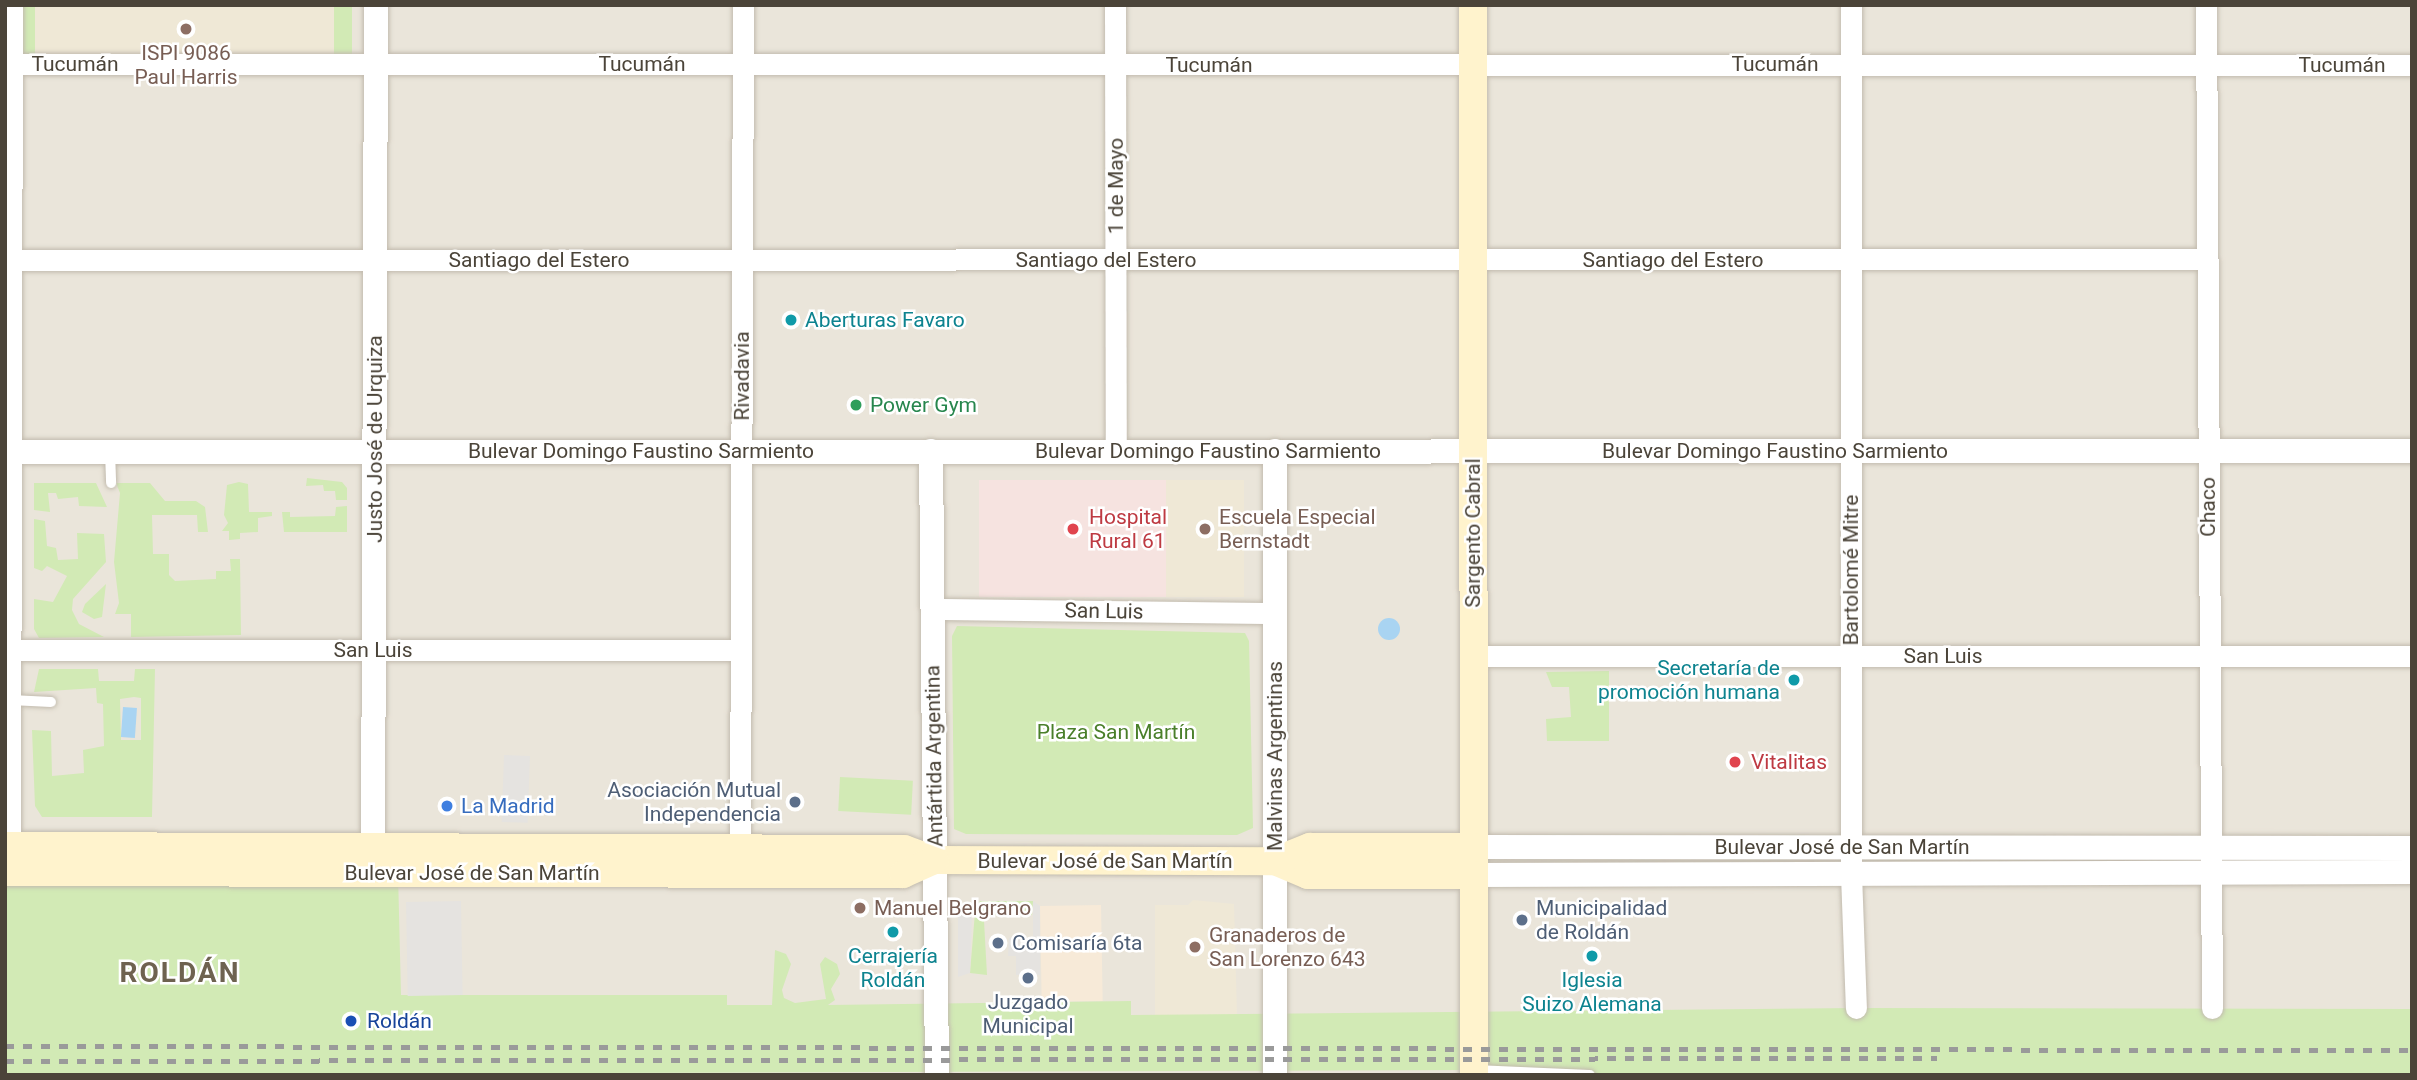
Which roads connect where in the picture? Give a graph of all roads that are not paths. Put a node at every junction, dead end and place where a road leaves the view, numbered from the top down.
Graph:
1 (12, 5) edge
2 (376, 5) edge
3 (743, 5) edge
4 (1115, 5) edge
5 (1473, 5) edge
6 (1851, 5) edge
7 (2206, 5) edge
8 (376, 64) junction
9 (1851, 64) junction
10 (8, 65) edge
11 (743, 65) junction
12 (1115, 65) junction
13 (1473, 65) junction
14 (2206, 65) junction
15 (2412, 65) edge
16 (2207, 259) junction
17 (8, 260) edge
18 (375, 260) junction
19 (743, 260) junction
20 (1116, 260) junction
21 (1473, 260) junction
22 (1851, 260) junction
23 (375, 451) junction
24 (932, 451) junction
25 (1116, 451) junction
26 (1275, 451) junction
27 (1474, 451) junction
28 (1851, 451) junction
29 (2208, 451) junction
30 (2412, 451) edge
31 (8, 452) edge
32 (110, 452) junction
33 (742, 452) junction
34 (111, 483) dead end
35 (933, 609) junction
36 (1275, 613) junction
37 (8, 650) edge
38 (374, 650) junction
39 (741, 650) junction
40 (2208, 654) junction
41 (1474, 656) junction
42 (1851, 656) junction
43 (2412, 656) edge
44 (11, 699) junction
45 (51, 702) dead end
46 (1474, 847) junction
47 (1851, 848) junction
48 (2210, 848) junction
49 (2412, 848) edge
50 (8, 859) edge
51 (373, 859) junction
52 (935, 860) junction
53 (740, 861) junction
54 (1275, 861) junction
55 (2210, 873) junction
56 (2412, 873) edge
57 (1851, 874) junction
58 (1474, 875) junction
59 (1856, 1008) dead end
60 (2212, 1008) dead end
61 (937, 1068) edge
62 (1275, 1068) edge
63 (1474, 1068) edge
64 (1590, 1075) edge

1 - 10 street
2 - 8 street, Justo José de Urquiza
3 - 11 street, Rivadavia
4 - 12 street, 1 de Mayo
5 - 13 main road, Sargento Cabral
6 - 9 street, Bartolomé Mitre
7 - 14 street, Chaco
8 - 10 street, Tucumán
8 - 11 street, Tucumán
8 - 18 street, Justo José de Urquiza
9 - 13 street, Tucumán
9 - 14 street, Tucumán
9 - 22 street, Bartolomé Mitre
10 - 17 street
11 - 12 street, Tucumán
11 - 19 street, Rivadavia
12 - 13 street, Tucumán
12 - 20 street, 1 de Mayo
13 - 21 main road, Sargento Cabral
14 - 15 street, Tucumán
14 - 16 street, Chaco
16 - 22 street, Santiago del Estero
16 - 29 street, Chaco
17 - 18 street, Santiago del Estero
17 - 31 street
18 - 19 street, Santiago del Estero
18 - 23 street, Justo José de Urquiza
19 - 20 street, Santiago del Estero
19 - 33 street, Rivadavia
20 - 21 street, Santiago del Estero
20 - 25 street, 1 de Mayo
21 - 22 street, Santiago del Estero
21 - 27 main road, Sargento Cabral
22 - 28 street, Bartolomé Mitre
23 - 32 street, Bulevar Domingo Faustino Sarmiento
23 - 33 street, Bulevar Domingo Faustino Sarmiento
23 - 38 street, Justo José de Urquiza
24 - 25 street, Bulevar Domingo Faustino Sarmiento
24 - 33 street, Bulevar Domingo Faustino Sarmiento
24 - 35 street, Antártida Argentina
25 - 26 street, Bulevar Domingo Faustino Sarmiento
26 - 27 street, Bulevar Domingo Faustino Sarmiento
26 - 36 street, Malvinas Argentinas
27 - 28 street, Bulevar Domingo Faustino Sarmiento
27 - 41 main road, Sargento Cabral
28 - 29 street, Bulevar Domingo Faustino Sarmiento
28 - 42 street, Bartolomé Mitre
29 - 30 street, Bulevar Domingo Faustino Sarmiento
29 - 40 street, Chaco
31 - 32 street, Bulevar Domingo Faustino Sarmiento
31 - 37 street
32 - 34 lane
33 - 39 street, Rivadavia
35 - 36 street, San Luis
35 - 52 street, Antártida Argentina
36 - 54 street, Malvinas Argentinas
37 - 38 street, San Luis
37 - 44 street
38 - 39 street, San Luis
38 - 51 street, Justo José de Urquiza
39 - 53 street, Rivadavia
40 - 42 street, San Luis
40 - 43 street, San Luis
40 - 48 street, Chaco
41 - 42 street, San Luis
41 - 46 main road, Sargento Cabral
42 - 47 street, Bartolomé Mitre
44 - 45 lane
44 - 50 street
46 - 47 street, Bulevar José de San Martín
46 - 54 main road, Bulevar José de San Martín
46 - 58 main road, Sargento Cabral
47 - 48 street, Bulevar José de San Martín
47 - 57 street, Bartolomé Mitre
48 - 49 street, Bulevar José de San Martín
48 - 55 street, Chaco
50 - 51 main road, Bulevar José de San Martín
51 - 53 main road, Bulevar José de San Martín
52 - 53 main road, Bulevar José de San Martín
52 - 54 main road, Bulevar José de San Martín
52 - 61 street, Antártida Argentina
54 - 58 main road, Bulevar José de San Martín
54 - 62 street, Malvinas Argentinas
55 - 56 street, Bulevar José de San Martín
55 - 57 street, Bulevar José de San Martín
55 - 60 street, Chaco
57 - 58 street, Bulevar José de San Martín
57 - 59 street, Bartolomé Mitre
58 - 63 main road, Sargento Cabral
63 - 64 lane

